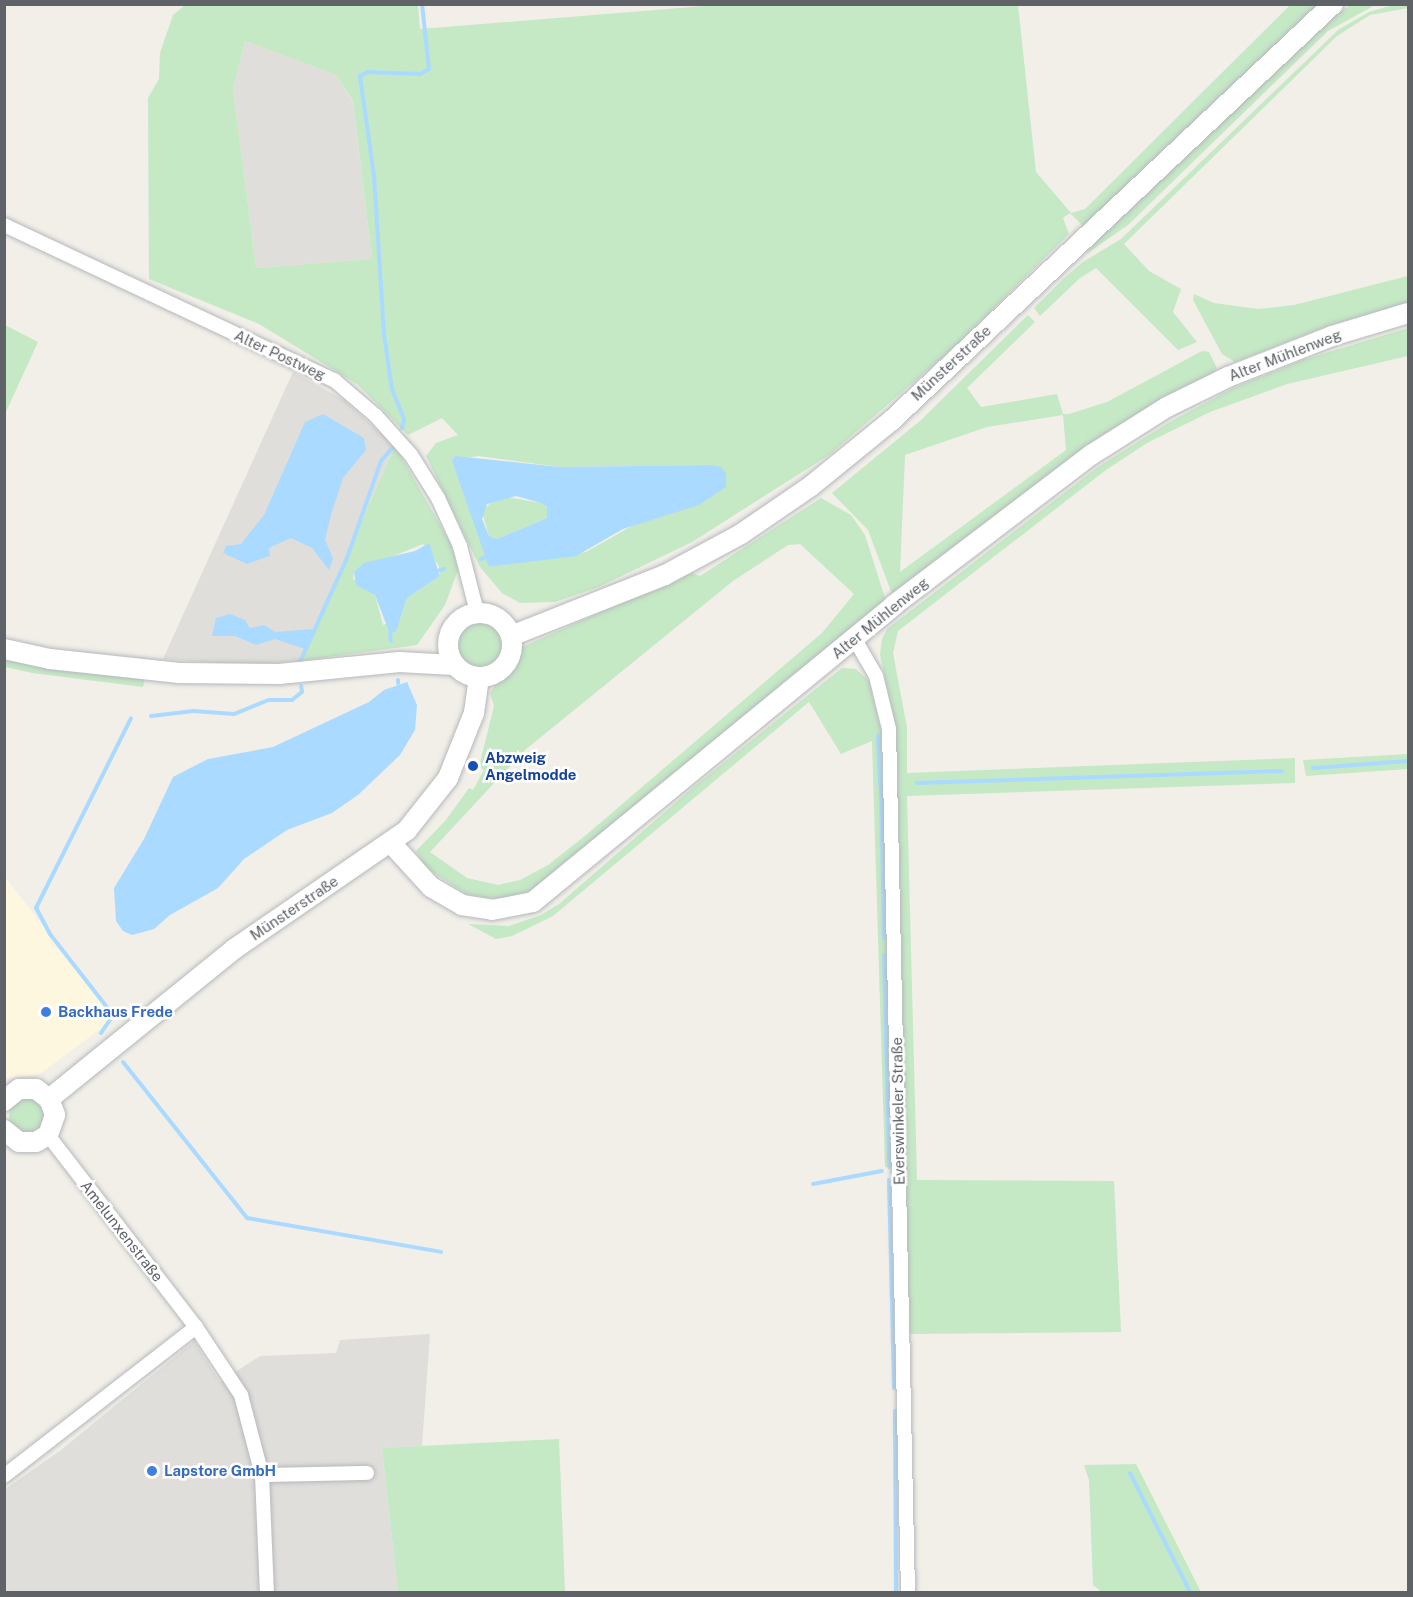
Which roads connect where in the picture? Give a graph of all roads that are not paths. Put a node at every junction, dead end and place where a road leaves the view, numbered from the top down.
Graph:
1 (1333, 4) edge
2 (4, 225) edge
3 (1408, 313) edge
4 (477, 612) junction
5 (511, 636) junction
6 (448, 638) junction
7 (854, 638) junction
8 (4, 649) edge
9 (399, 662) junction
10 (454, 665) junction
11 (479, 677) junction
12 (391, 843) junction
13 (7, 1092) edge
14 (50, 1098) junction
15 (5, 1132) edge
16 (48, 1135) junction
17 (196, 1327) junction
18 (367, 1473) dead end
19 (262, 1475) junction
20 (4, 1476) edge
21 (267, 1593) edge
22 (908, 1593) edge

1 - 5 street, Münsterstraße
2 - 4 street, Alter Postweg
3 - 7 street, Alter Mühlenweg
4 - 5 street
4 - 6 street
5 - 11 street
6 - 9 street
6 - 10 street
7 - 12 street, Alter Mühlenweg
7 - 22 street, Everswinkeler Straße
8 - 9 street
9 - 10 street
10 - 11 street
11 - 12 street, Münsterstraße
12 - 14 street, Münsterstraße
13 - 14 street
14 - 16 street
15 - 16 street
16 - 17 street, Amelunxenstraße
17 - 19 street, Amelunxenstraße
17 - 20 street
18 - 19 street
19 - 21 street, Amelunxenstraße

